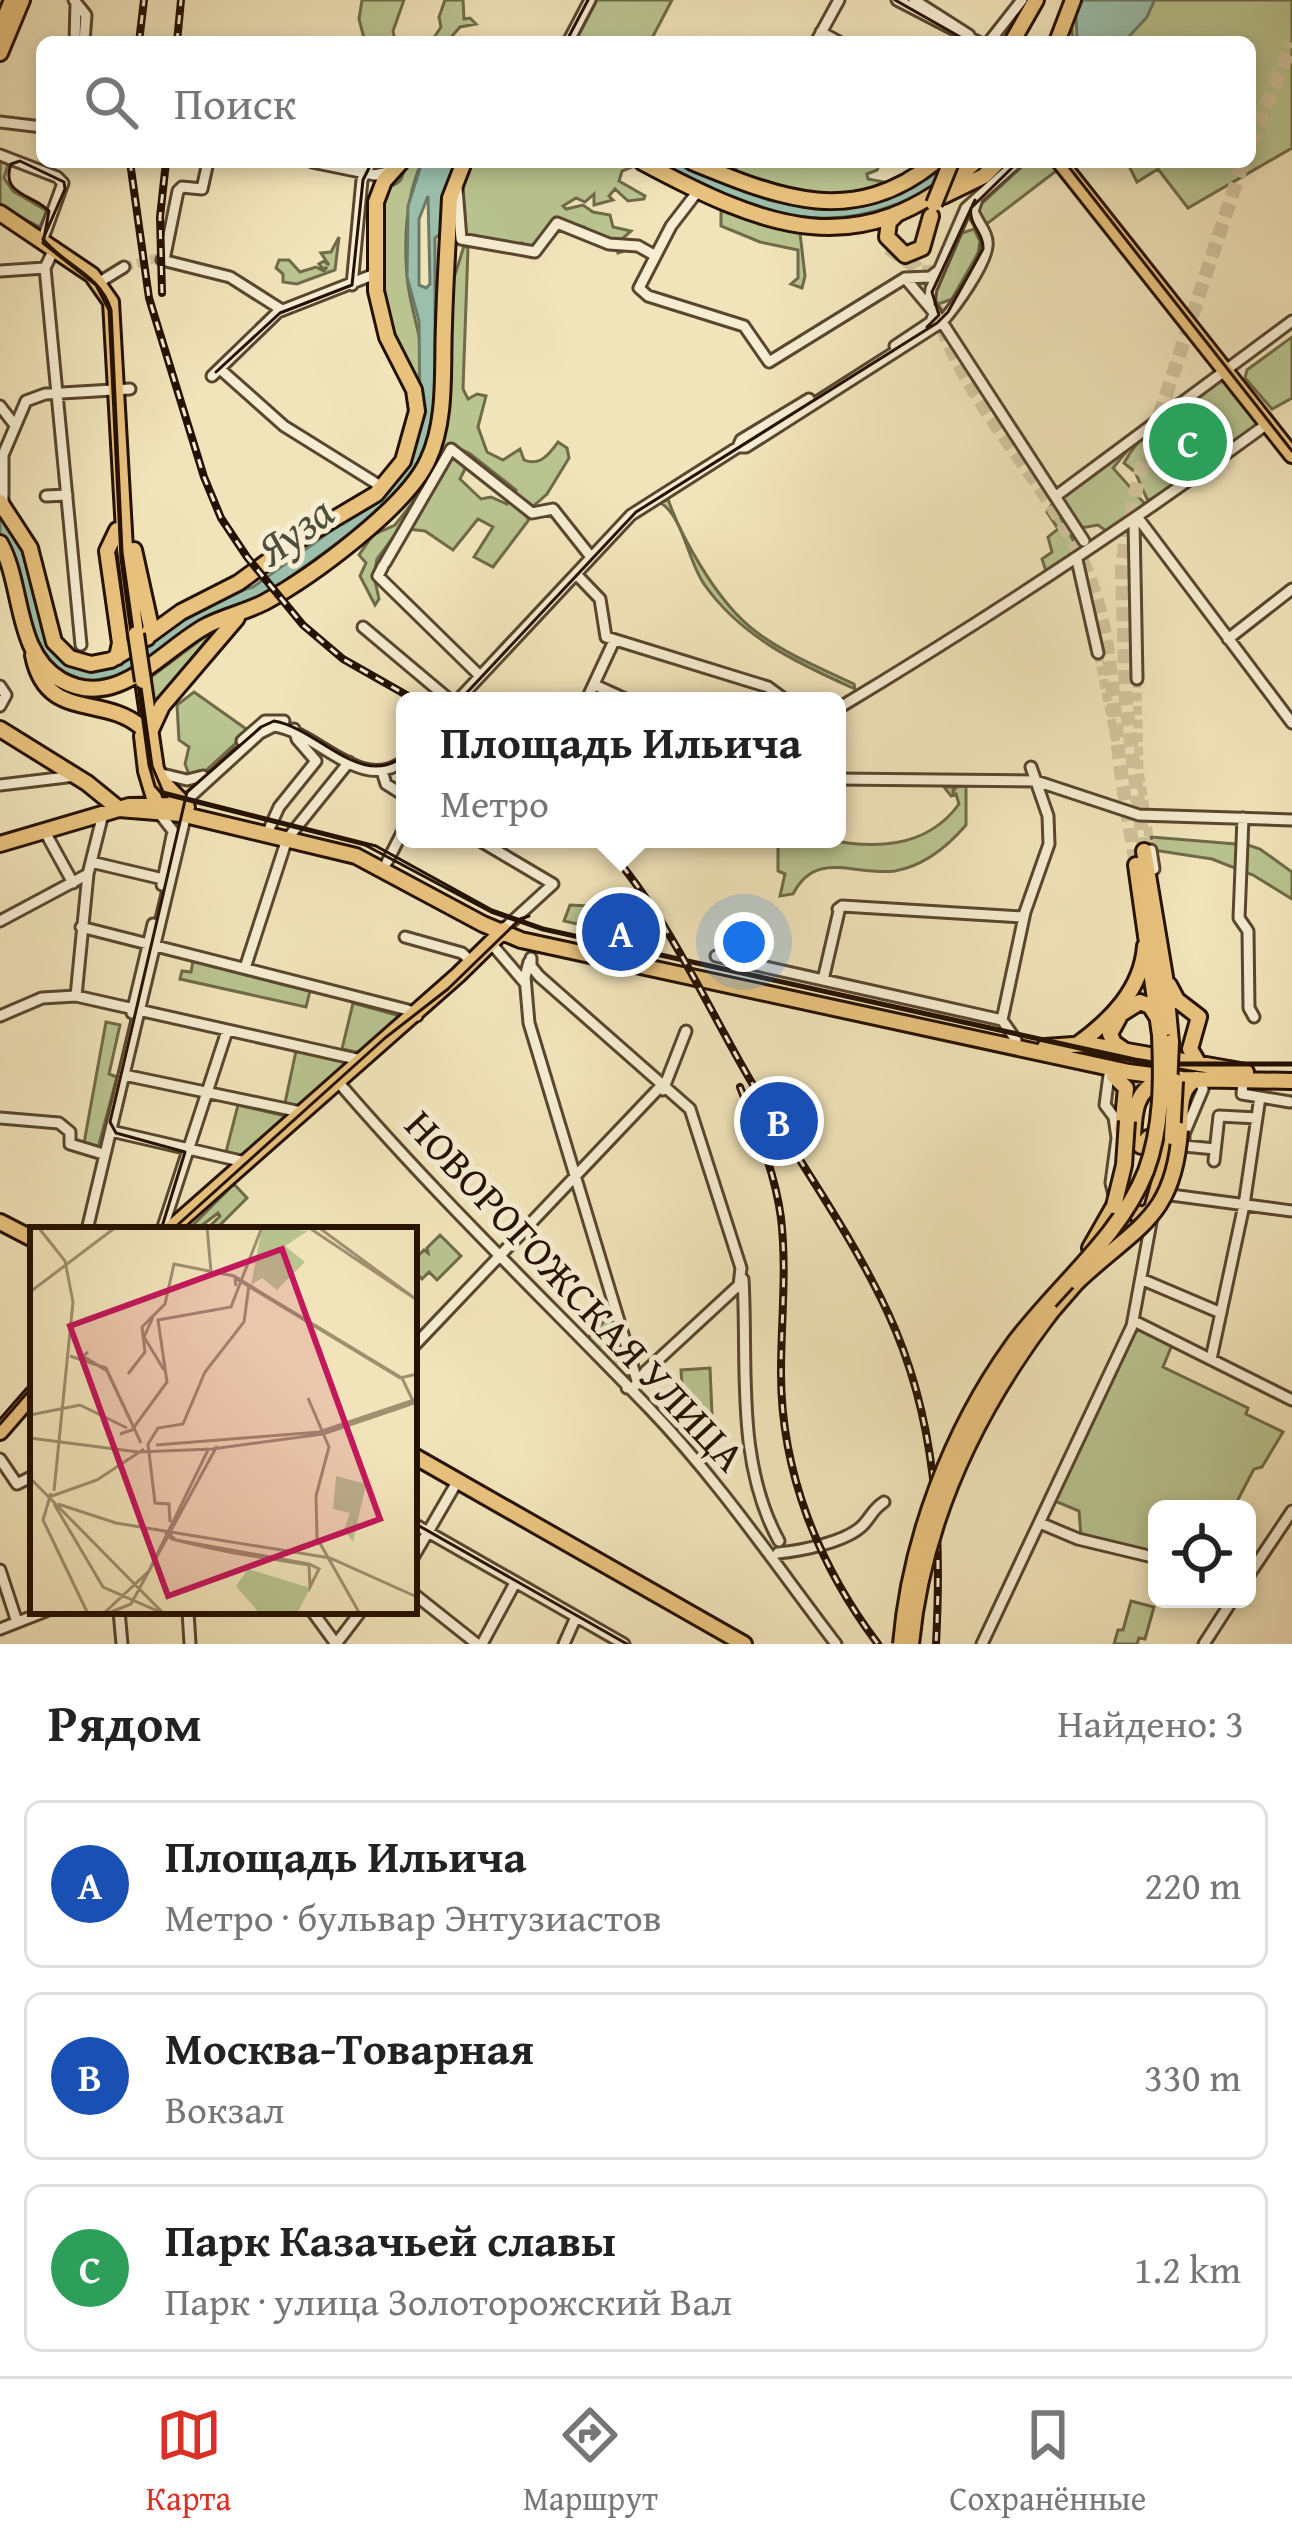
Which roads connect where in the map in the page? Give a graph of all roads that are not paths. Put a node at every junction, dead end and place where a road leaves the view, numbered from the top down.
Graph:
1 (12, 0) edge
2 (22, 0) edge
3 (590, 0) edge
4 (839, 0) edge
5 (897, 0) edge
6 (1029, 0) edge
7 (75, 2) edge
8 (912, 2) edge
9 (1071, 3) edge
10 (0, 29) edge
11 (79, 36) edge
12 (571, 36) edge
13 (819, 36) edge
14 (963, 36) edge
15 (968, 36) edge
16 (995, 36) edge
17 (1011, 36) edge
18 (1012, 36) edge
19 (1059, 36) edge
20 (1069, 36) edge
21 (0, 53) edge
22 (0, 122) edge
23 (36, 126) edge
24 (4, 157) edge
25 (206, 168) edge
26 (340, 168) edge
27 (460, 168) edge
28 (652, 168) edge
29 (925, 168) edge
30 (948, 168) edge
31 (982, 168) edge
32 (1011, 168) edge
33 (1070, 168) edge
34 (730, 171) edge
35 (372, 175) edge
36 (694, 192) junction
37 (454, 198) junction
38 (977, 199) junction
39 (928, 208) junction
40 (898, 213) junction
41 (0, 218) edge
42 (857, 224) junction
43 (887, 248) tunnel mouth
44 (47, 251) junction
45 (654, 255) junction
46 (933, 268) junction
47 (125, 269) tunnel mouth
48 (0, 271) edge
49 (905, 278) junction
50 (372, 279) junction
51 (99, 284) junction
52 (352, 285) junction
53 (932, 307) junction
54 (954, 308) junction
55 (282, 310) junction
56 (1292, 321) edge
57 (942, 322) junction
58 (1226, 369) junction
59 (120, 389) junction
60 (58, 394) junction
61 (0, 406) edge
62 (1269, 422) junction
63 (14, 424) junction
64 (1292, 445) edge
65 (738, 447) junction
66 (1292, 455) edge
67 (0, 486) edge
68 (382, 487) junction
69 (68, 495) junction
70 (46, 496) dead end
71 (1056, 496) junction
72 (2, 504) edge
73 (1136, 520) junction
74 (1135, 537) junction
75 (1091, 542) junction
76 (0, 543) edge
77 (1156, 546) junction
78 (121, 547) junction
79 (1136, 554) junction
80 (591, 557) junction
81 (576, 574) junction
82 (1054, 574) junction
83 (1080, 581) junction
84 (1292, 590) edge
85 (149, 621) junction
86 (166, 621) junction
87 (363, 627) dead end
88 (212, 631) junction
89 (1228, 639) junction
90 (614, 641) junction
91 (130, 643) junction
92 (81, 645) junction
93 (1099, 653) tunnel mouth
94 (65, 655) junction
95 (99, 664) junction
96 (479, 675) junction
97 (141, 679) junction
98 (1137, 679) tunnel mouth
99 (51, 682) junction
100 (595, 685) junction
101 (0, 686) edge
102 (448, 692) edge
103 (465, 692) edge
104 (591, 692) edge
105 (610, 692) edge
106 (775, 692) edge
107 (846, 703) edge
108 (0, 706) edge
109 (149, 706) junction
110 (124, 716) junction
111 (1292, 723) edge
112 (294, 728) junction
113 (0, 729) edge
114 (146, 729) junction
115 (350, 760) junction
116 (396, 760) edge
117 (396, 762) edge
118 (382, 766) junction
119 (1031, 767) dead end
120 (152, 772) junction
121 (846, 778) edge
122 (198, 781) junction
123 (1036, 781) junction
124 (0, 785) edge
125 (94, 788) junction
126 (396, 790) edge
127 (131, 808) junction
128 (157, 808) junction
129 (193, 812) junction
130 (1243, 818) junction
131 (103, 819) junction
132 (1292, 820) edge
133 (270, 827) junction
134 (45, 832) junction
135 (293, 837) junction
136 (0, 844) edge
137 (396, 844) edge
138 (492, 848) edge
139 (364, 855) junction
140 (387, 862) junction
141 (89, 868) junction
142 (165, 880) junction
143 (74, 884) junction
144 (1144, 911) junction
145 (1023, 917) junction
146 (0, 921) edge
147 (81, 927) junction
148 (504, 936) junction
149 (405, 937) dead end
150 (541, 940) junction
151 (151, 944) junction
152 (716, 956) dead end
153 (472, 962) junction
154 (245, 968) junction
155 (690, 972) junction
156 (806, 976) junction
157 (1165, 977) junction
158 (528, 978) junction
159 (824, 980) junction
160 (801, 994) junction
161 (76, 996) junction
162 (136, 1009) junction
163 (416, 1015) junction
164 (0, 1016) edge
165 (1254, 1017) dead end
166 (1002, 1020) junction
167 (227, 1031) junction
168 (686, 1031) dead end
169 (1016, 1040) junction
170 (1078, 1044) junction
171 (1165, 1047) junction
172 (1042, 1049) junction
173 (1140, 1055) junction
174 (363, 1061) junction
175 (1210, 1067) junction
176 (122, 1074) junction
177 (1111, 1076) junction
178 (1244, 1076) junction
179 (1292, 1077) edge
180 (1172, 1078) junction
181 (340, 1081) junction
182 (1200, 1084) junction
183 (662, 1088) junction
184 (207, 1091) junction
185 (1260, 1097) junction
186 (1290, 1102) edge
187 (303, 1114) junction
188 (1131, 1116) junction
189 (0, 1118) edge
190 (1257, 1118) junction
191 (110, 1131) junction
192 (1175, 1136) junction
193 (1148, 1138) junction
194 (188, 1149) junction
195 (103, 1152) junction
196 (248, 1164) junction
197 (574, 1174) junction
198 (1171, 1195) dead end
199 (1154, 1202) junction
200 (1244, 1204) junction
201 (1131, 1210) junction
202 (1292, 1211) edge
203 (0, 1222) edge
204 (87, 1227) edge
205 (167, 1227) edge
206 (170, 1227) edge
207 (182, 1227) edge
208 (30, 1237) edge
209 (1146, 1249) junction
210 (497, 1256) junction
211 (742, 1274) junction
212 (1073, 1279) junction
213 (1141, 1279) junction
214 (728, 1295) junction
215 (743, 1303) junction
216 (1221, 1313) junction
217 (1134, 1321) junction
218 (417, 1343) edge
219 (1210, 1359) junction
220 (640, 1371) junction
221 (633, 1386) junction
222 (30, 1387) edge
223 (30, 1397) edge
224 (1292, 1400) edge
225 (3, 1423) edge
226 (0, 1459) edge
227 (417, 1462) edge
228 (30, 1478) edge
229 (455, 1485) junction
230 (884, 1502) dead end
231 (1292, 1511) edge
232 (1040, 1523) junction
233 (417, 1526) edge
234 (428, 1533) junction
235 (772, 1544) junction
236 (417, 1551) edge
237 (1148, 1556) edge
238 (1256, 1565) edge
239 (0, 1570) edge
240 (515, 1583) junction
241 (417, 1596) edge
242 (1227, 1608) edge
243 (38, 1614) edge
244 (119, 1614) edge
245 (188, 1614) edge
246 (314, 1614) edge
247 (359, 1614) edge
248 (576, 1618) junction
249 (17, 1622) junction
250 (0, 1629) edge
251 (122, 1644) edge
252 (190, 1644) edge
253 (336, 1644) edge
254 (480, 1644) edge
255 (564, 1644) edge
256 (623, 1644) edge
257 (730, 1644) edge
258 (743, 1644) edge
259 (836, 1644) edge
260 (901, 1644) edge
261 (911, 1644) edge
262 (982, 1644) edge
263 (1204, 1644) edge

1 - 10 main road
2 - 21 main road
3 - 12 street
4 - 13 street
5 - 8 street
6 - 16 street
6 - 17 main road
6 - 18 main road
7 - 11 street
8 - 14 street
8 - 15 street
9 - 19 main road
9 - 20 main road
22 - 23 street
24 - 44 street
25 - 55 street
26 - 35 street
27 - 37 main road
28 - 36 main road
29 - 34 main road
30 - 39 main road, bridge
31 - 39 main road
32 - 38 street
33 - 58 main road
35 - 50 main road
35 - 52 street
36 - 42 main road
36 - 45 street
37 - 45 street
37 - 88 main road
38 - 46 street
38 - 54 street
39 - 40 main road
39 - 40 main road
39 - 46 main road
40 - 42 main road
41 - 44 main road
42 - 43 main road
44 - 48 street
44 - 51 main road
44 - 60 street
45 - 49 street
46 - 49 street
46 - 53 street
47 - 51 street
49 - 53 street
50 - 52 street
50 - 68 main road
51 - 59 main road
52 - 55 street
53 - 54 street
53 - 57 street
53 - 65 street
54 - 57 street
55 - 68 street
56 - 58 street
57 - 65 street
57 - 71 street
58 - 62 main road
58 - 71 street
59 - 60 street
59 - 78 main road
60 - 63 street
60 - 69 street
61 - 63 street
62 - 64 main road
62 - 66 main road
62 - 73 street
63 - 67 street
65 - 80 street
67 - 72 street
68 - 86 main road
69 - 70 street
69 - 92 street
71 - 75 street
72 - 94 main road
73 - 74 street
73 - 75 street
73 - 77 street
74 - 75 street
74 - 77 street
74 - 79 street
75 - 82 street
75 - 83 street
76 - 99 main road
77 - 79 street
77 - 89 street
78 - 85 main road
78 - 91 main road
79 - 98 street
80 - 81 street
80 - 96 street
81 - 90 street
81 - 96 street
82 - 83 street
82 - 107 street
83 - 93 street
84 - 89 street
85 - 86 main road
85 - 91 main road
86 - 91 main road
87 - 102 street
88 - 97 main road
88 - 109 main road
89 - 111 street
90 - 100 street
90 - 106 street
91 - 95 main road
91 - 97 main road
92 - 94 street
92 - 95 street
94 - 95 main road
96 - 103 street
97 - 99 main road
97 - 109 main road
99 - 110 main road
100 - 104 street
100 - 105 street
101 - 108 street
109 - 110 main road
109 - 114 main road
109 - 114 main road
110 - 114 main road
112 - 115 street
112 - 122 street
112 - 133 street
113 - 125 main road
114 - 120 main road
115 - 117 street
115 - 118 street
115 - 135 street
116 - 118 street
118 - 126 street
119 - 123 street
120 - 122 street
120 - 127 main road
120 - 128 main road
120 - 129 main road
121 - 123 street
122 - 129 street
123 - 130 street
123 - 145 street
124 - 125 street
125 - 127 main road
125 - 131 main road
127 - 128 main road
127 - 131 main road
128 - 129 main road
128 - 142 street
129 - 133 main road
129 - 135 main road
129 - 142 street
130 - 132 street
130 - 165 street
131 - 134 main road
131 - 141 street
133 - 135 main road
134 - 136 main road
134 - 143 street
135 - 139 main road
135 - 154 street
137 - 140 street
138 - 148 street
139 - 140 main road
139 - 148 main road
140 - 148 main road
141 - 142 street
141 - 143 street
141 - 147 street
142 - 151 street
143 - 146 street
144 - 157 main road
144 - 170 main road
144 - 171 main road
145 - 159 street
145 - 166 street
147 - 151 street
147 - 161 street
148 - 150 main road
148 - 153 main road
148 - 158 street
148 - 163 main road
149 - 153 street
150 - 155 main road
150 - 158 street
151 - 154 street
151 - 162 street
152 - 156 street
153 - 163 main road
154 - 163 street
155 - 160 main road
155 - 172 main road
156 - 159 street
156 - 160 street
157 - 171 main road
157 - 175 main road
158 - 183 street
158 - 197 street
159 - 166 street
160 - 169 main road
161 - 162 street
161 - 164 street
162 - 167 street
162 - 176 street
163 - 174 main road
166 - 169 street
167 - 174 street
167 - 184 street
168 - 183 street
169 - 172 main road
170 - 172 main road
170 - 173 main road
171 - 173 main road
171 - 173 main road
171 - 175 main road
171 - 192 main road, bridge
171 - 193 main road, bridge
171 - 212 main road, bridge
172 - 177 main road
172 - 178 main road
172 - 180 main road
174 - 181 main road
175 - 178 main road
176 - 184 street
176 - 191 street
176 - 195 street
177 - 188 main road
177 - 201 main road
178 - 179 main road
178 - 182 main road
178 - 185 street
180 - 182 main road
180 - 188 main road
181 - 187 main road
181 - 210 street, НОВОРОГОЖСКАЯ УЛИЦА
182 - 190 street
182 - 192 main road
183 - 197 street
183 - 211 street
184 - 187 street
184 - 194 street
185 - 186 street
185 - 190 street
187 - 196 main road
188 - 193 main road, bridge
188 - 212 main road, bridge
189 - 195 street
190 - 200 street
191 - 194 street
191 - 195 street
192 - 199 main road
192 - 212 main road, bridge
193 - 201 main road, bridge
194 - 196 street
194 - 205 street
195 - 204 street
196 - 206 main road
196 - 207 main road
197 - 210 street
197 - 220 street
198 - 200 street
199 - 201 main road
199 - 209 street
200 - 202 street
200 - 216 street
201 - 209 street
203 - 208 main road
209 - 213 street
210 - 218 street
210 - 221 street, НОВОРОГОЖСКАЯ УЛИЦА
211 - 214 street
211 - 215 street
212 - 260 main road, bridge
212 - 261 main road, bridge
213 - 216 street
213 - 217 street
214 - 215 street
214 - 220 street
215 - 235 street
216 - 219 street
217 - 219 street
217 - 232 street
219 - 224 street
220 - 221 street
221 - 235 street, НОВОРОГОЖСКАЯ УЛИЦА
222 - 225 main road
223 - 225 main road
226 - 228 street
227 - 229 main road
229 - 234 street
229 - 257 main road
229 - 258 main road
230 - 235 street
231 - 238 street
232 - 237 street
232 - 262 street
233 - 234 street
234 - 236 street
234 - 240 street
235 - 259 street, НОВОРОГОЖСКАЯ УЛИЦА
239 - 249 street
240 - 248 street
240 - 254 street
241 - 254 street
242 - 263 street
243 - 249 street
244 - 251 street
245 - 252 street
246 - 253 street
247 - 253 street
248 - 255 street
248 - 256 street
249 - 250 street

